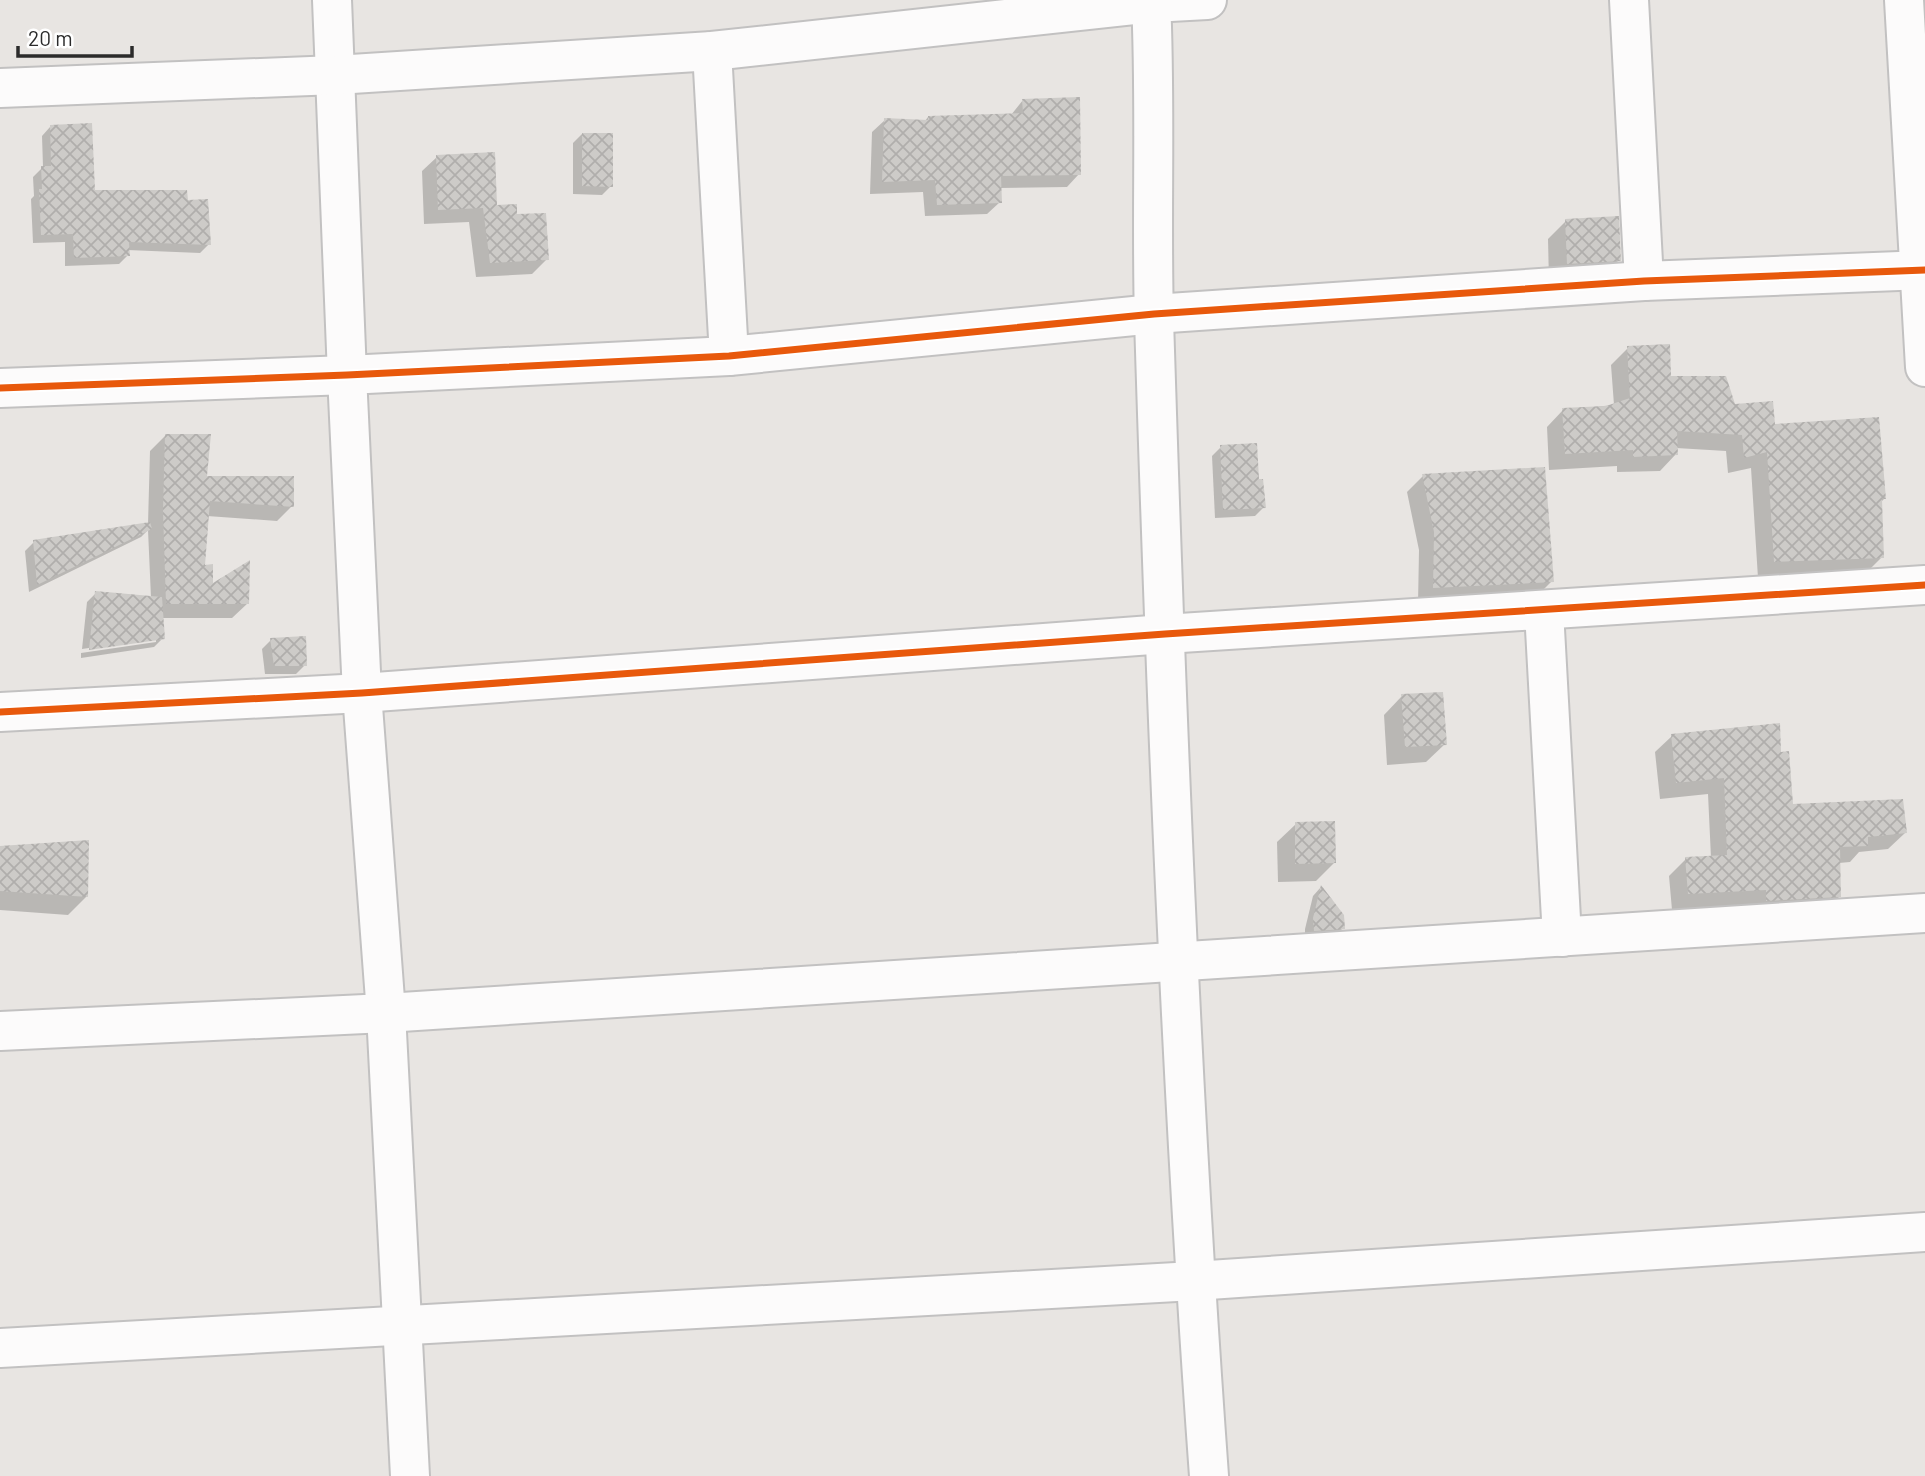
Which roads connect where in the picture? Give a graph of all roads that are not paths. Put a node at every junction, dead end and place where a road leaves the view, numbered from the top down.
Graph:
1 (332, 0) edge
2 (1207, 0) edge
3 (1629, 0) edge
4 (1904, 0) edge
5 (1152, 1) edge
6 (712, 51) junction
7 (335, 75) junction
8 (0, 88) edge
9 (1922, 270) edge
10 (1644, 281) junction
11 (1154, 314) junction
12 (729, 356) junction
13 (1925, 367) edge
14 (346, 375) junction
15 (0, 388) edge
16 (1925, 585) edge
17 (1544, 611) junction
18 (1165, 634) junction
19 (362, 693) junction
20 (0, 712) edge
21 (1925, 913) edge
22 (1562, 937) junction
23 (1179, 962) junction
24 (386, 1013) junction
25 (0, 1031) edge
26 (1925, 1231) edge
27 (1194, 1281) junction
28 (403, 1325) junction
29 (0, 1348) edge
30 (410, 1476) edge
31 (1209, 1476) edge

1 - 7 street
2 - 5 street
3 - 10 street
4 - 9 street
5 - 6 street
5 - 11 street
6 - 7 street
6 - 12 street
7 - 8 street
7 - 14 street
9 - 10 street
9 - 13 street
10 - 11 street
11 - 12 street
11 - 18 street
12 - 14 street
14 - 15 street
14 - 19 street
16 - 17 street
17 - 18 street
17 - 22 street
18 - 19 street
18 - 23 street
19 - 20 street
19 - 24 street
21 - 22 street
22 - 23 street
23 - 24 street
23 - 27 street
24 - 25 street
24 - 28 street
26 - 27 street
27 - 28 street
27 - 31 street
28 - 29 street
28 - 30 street

